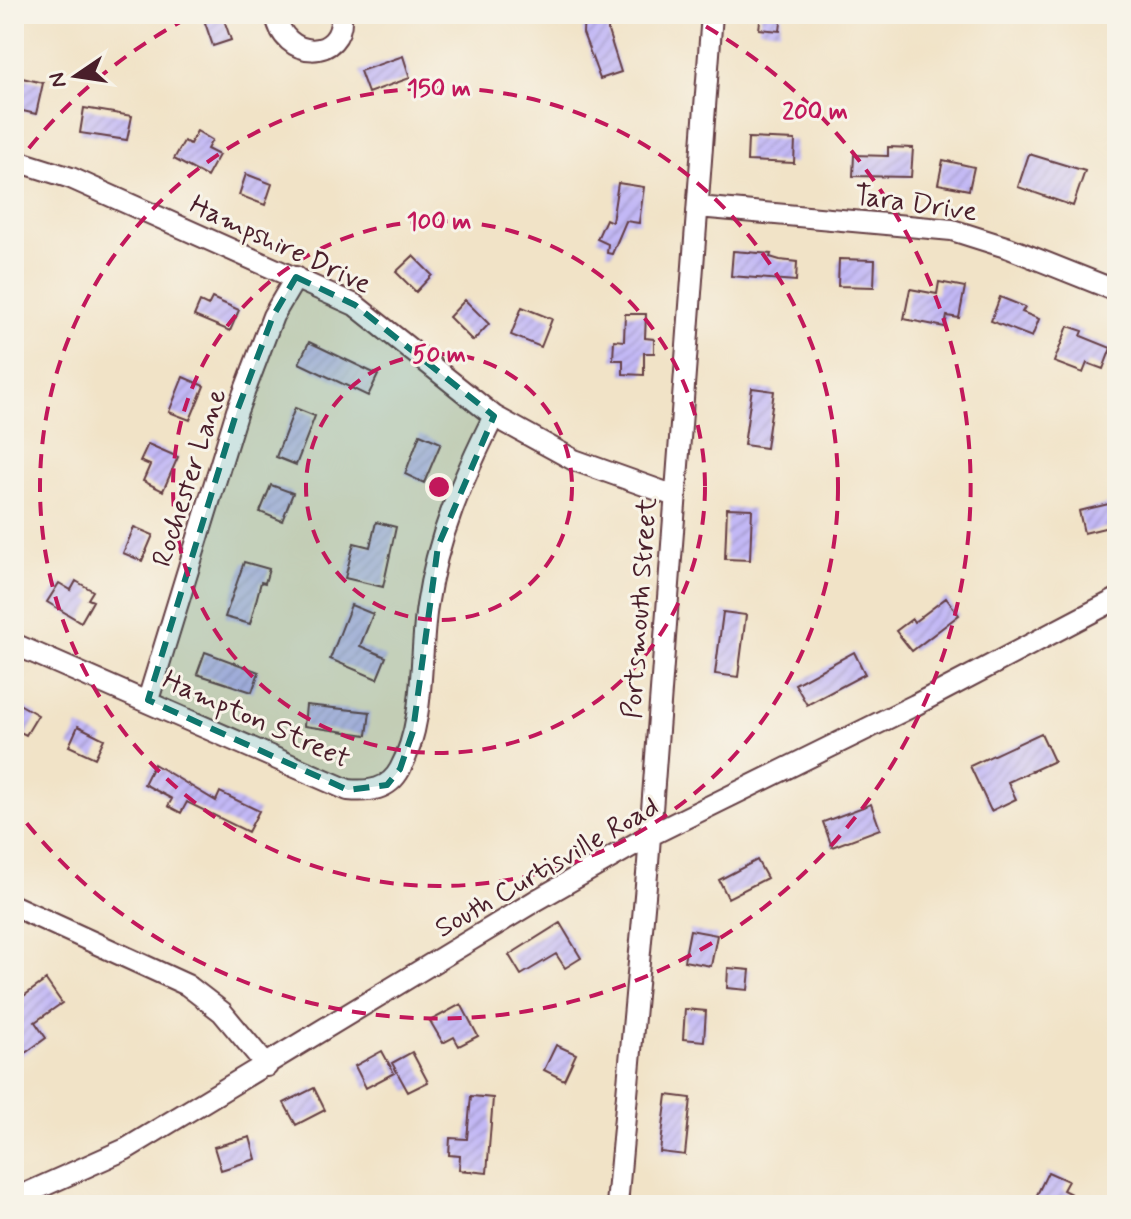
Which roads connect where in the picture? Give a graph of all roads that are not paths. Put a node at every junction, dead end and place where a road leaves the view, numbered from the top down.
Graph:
1 (276, 14) edge
2 (341, 14) edge
3 (712, 14) edge
4 (14, 160) edge
5 (698, 207) junction
6 (296, 277) junction
7 (1117, 291) edge
8 (494, 416) junction
9 (675, 496) junction
10 (1117, 599) edge
11 (14, 644) edge
12 (148, 700) junction
13 (649, 836) junction
14 (14, 906) edge
15 (267, 1066) junction
16 (14, 1199) edge
17 (617, 1205) edge

1 - 2 street
3 - 5 street, Portsmouth Street
4 - 6 street, Hampshire Drive
5 - 7 street, Tara Drive
5 - 9 street, Portsmouth Street
6 - 8 street, Hampshire Drive
6 - 12 street, Rochester Lane
8 - 9 street, Hampshire Drive
8 - 12 street, Hampton Street
9 - 13 street, Portsmouth Street
10 - 13 street, South Curtisville Road
11 - 12 street, Hampton Street
13 - 15 street, South Curtisville Road
13 - 17 street, Portsmouth Street
14 - 15 street
15 - 16 street, South Curtisville Road

